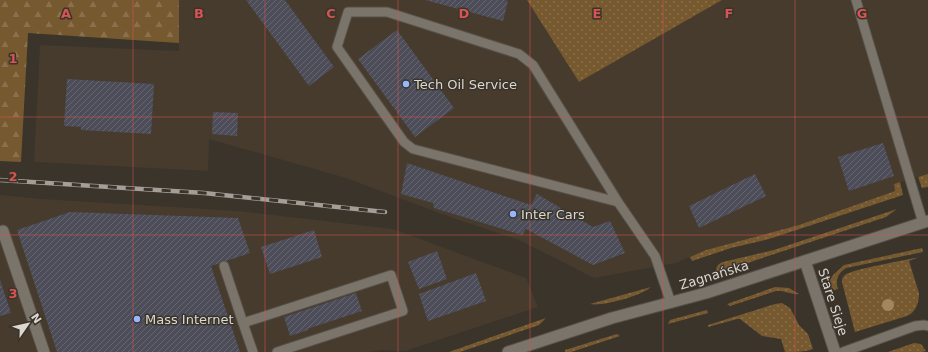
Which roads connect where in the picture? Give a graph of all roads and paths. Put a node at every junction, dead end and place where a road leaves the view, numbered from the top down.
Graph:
1 (856, 0) edge
2 (618, 202) junction
3 (925, 222) edge
4 (3, 231) dead end
5 (805, 261) junction
6 (224, 266) dead end
7 (671, 303) junction
8 (243, 323) junction
9 (928, 326) edge
10 (44, 352) edge
11 (252, 352) edge
12 (277, 352) edge
13 (508, 352) edge
14 (835, 352) edge
15 (843, 352) edge

1 - 3 lane
2 - 2 lane
2 - 7 lane
3 - 5 street, Zagnańska
4 - 10 street
5 - 7 street, Zagnańska
5 - 14 street, Stare Sieje
6 - 8 lane
7 - 13 street, Zagnańska
8 - 11 lane
8 - 12 lane
9 - 15 lane

